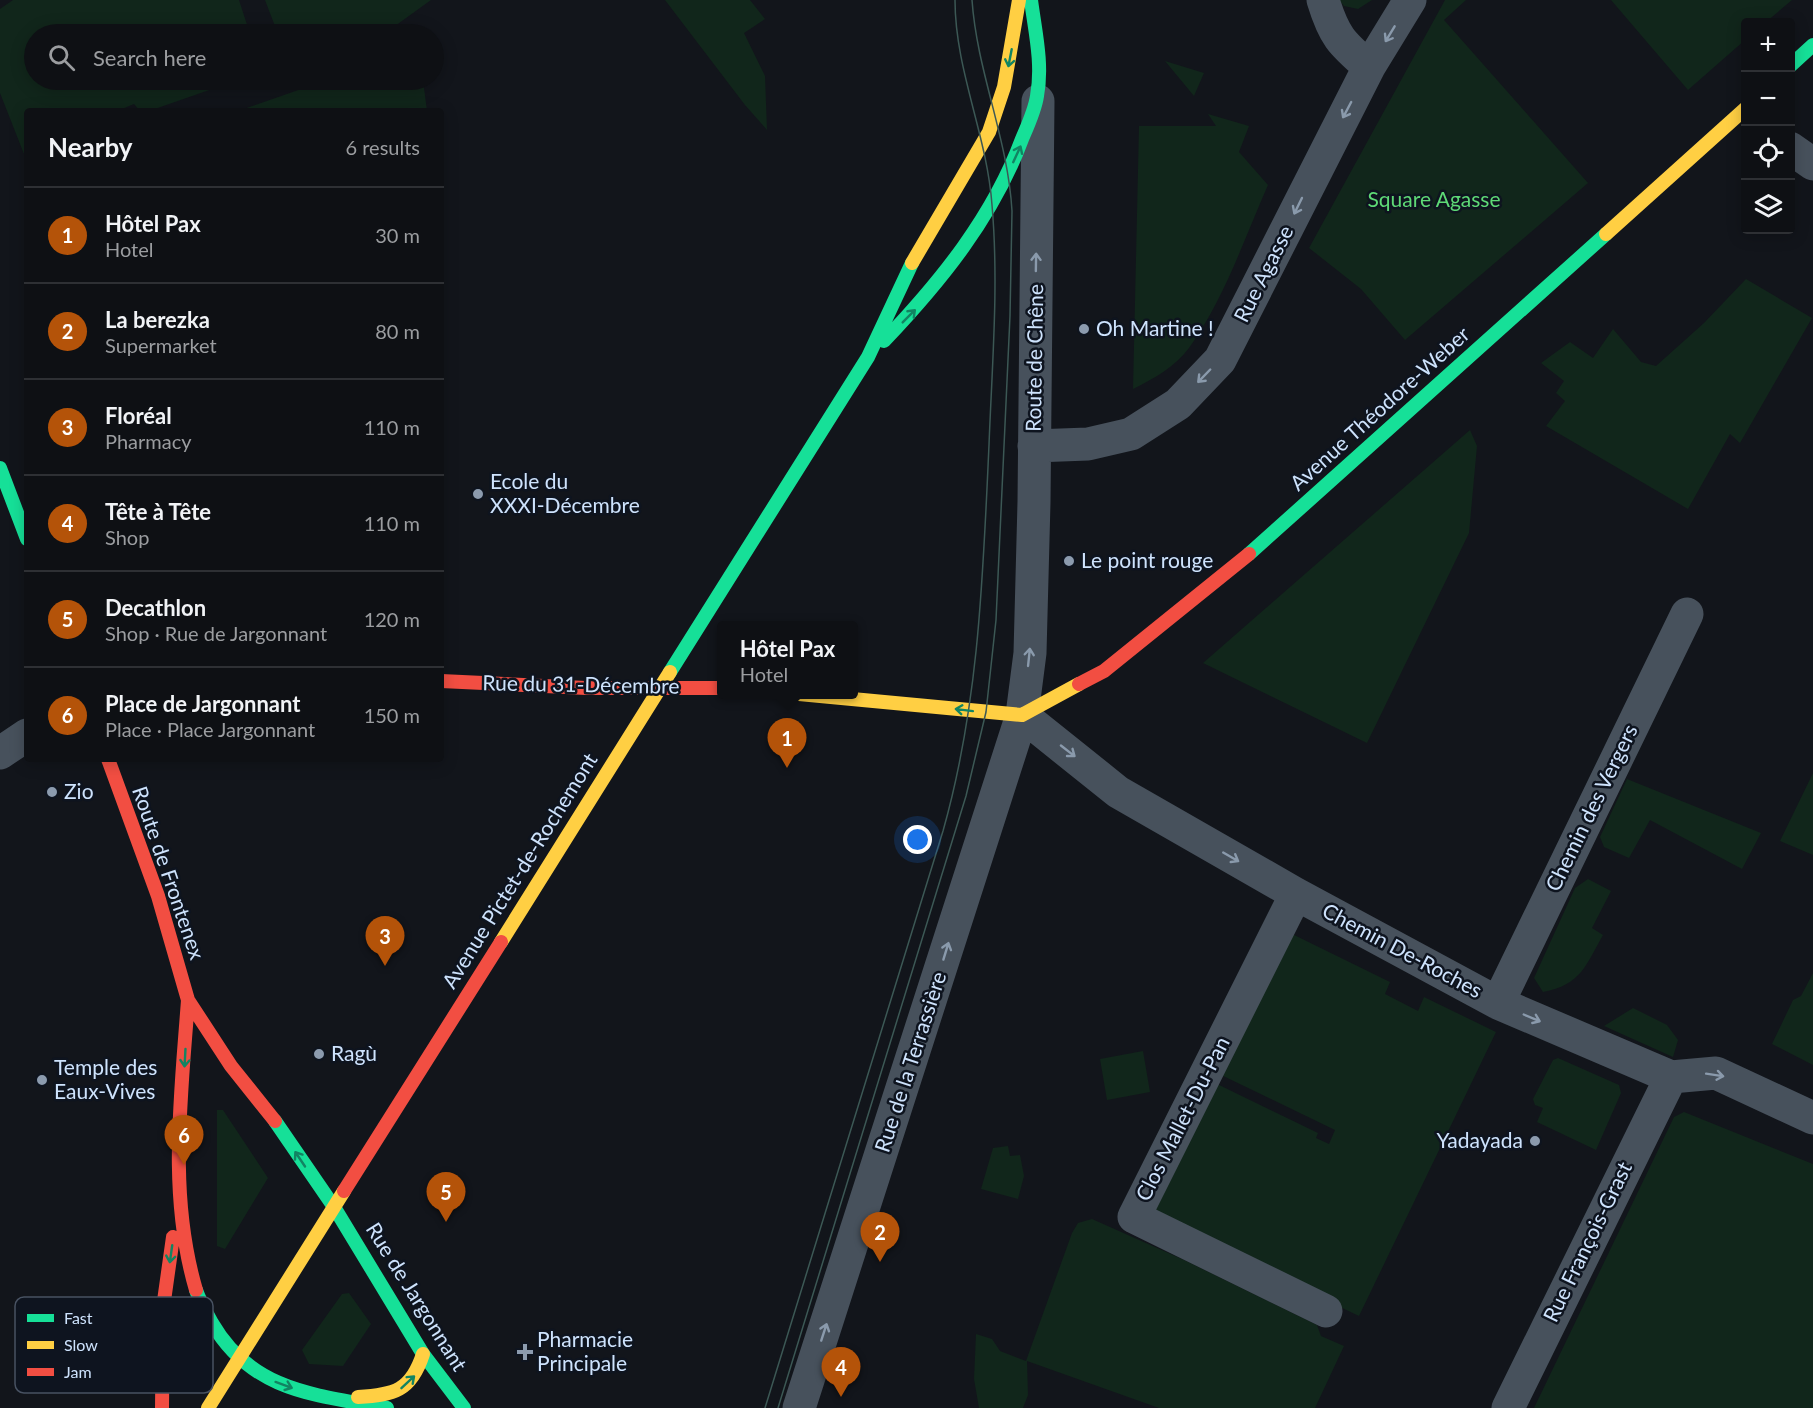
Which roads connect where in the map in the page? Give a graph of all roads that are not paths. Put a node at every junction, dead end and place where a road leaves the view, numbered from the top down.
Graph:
1 (1019, 0) edge
2 (1031, 0) edge
3 (1323, 0) edge
4 (1410, 0) edge
5 (1813, 45) edge
6 (1795, 62) edge
7 (1369, 67) junction
8 (1038, 93) junction
9 (1741, 113) edge
10 (1795, 151) edge
11 (1813, 164) edge
12 (868, 357) junction
13 (1034, 446) junction
14 (0, 468) edge
15 (24, 531) edge
16 (1687, 614) dead end
17 (444, 681) edge
18 (661, 686) junction
19 (717, 688) edge
20 (852, 699) edge
21 (1022, 715) junction
22 (24, 737) edge
23 (0, 753) edge
24 (109, 762) edge
25 (1296, 894) junction
26 (188, 1000) junction
27 (1498, 1003) junction
28 (1671, 1077) junction
29 (1813, 1118) edge
30 (178, 1197) junction
31 (334, 1207) junction
32 (164, 1297) edge
33 (197, 1297) edge
34 (1326, 1311) dead end
35 (213, 1327) edge
36 (423, 1353) junction
37 (239, 1359) junction
38 (431, 1385) dead end
39 (162, 1393) edge
40 (336, 1398) junction
41 (162, 1408) edge
42 (208, 1408) edge
43 (387, 1408) edge
44 (464, 1408) edge
45 (799, 1408) edge
46 (1508, 1408) edge

1 -> 12 main road, Avenue Pictet-de-Rochemont
2 - 8 main road, Route de Chêne
3 - 7 street
4 -> 7 street, Rue Agasse
5 - 6 main road
7 -> 13 street, Rue Agasse
12 -> 8 main road, Avenue Pictet-de-Rochemont
13 -> 8 street, Route de Chêne
9 - 21 main road, Avenue Théodore-Weber
10 - 11 street
12 - 18 main road, Avenue Pictet-de-Rochemont
21 -> 13 street, Route de Chêne
14 - 15 main road
16 - 27 street, Chemin des Vergers
17 - 18 main road, Rue du 31-Décembre
18 - 19 main road, Rue du 31-Décembre
18 - 31 main road, Avenue Pictet-de-Rochemont
21 -> 20 main road
21 -> 25 street, Chemin De-Roches
45 -> 21 street, Rue de la Terrassière
22 - 23 street
24 - 26 main road, Route de Frontenex
25 - 27 street, Chemin De-Roches
25 - 34 street, Clos Mallet-Du-Pan
26 -> 30 main road
31 -> 26 main road, Rue de Jargonnant
27 -> 28 street, Chemin De-Roches
28 -> 29 street, Chemin De-Roches
28 - 46 street, Rue François-Grast
30 -> 32 main road
30 - 33 main road
31 - 36 main road, Rue de Jargonnant
31 - 37 main road, Avenue Pictet-de-Rochemont
35 - 37 main road
36 - 38 main road
40 -> 36 main road
36 - 44 main road, Rue de Jargonnant
37 -> 40 main road
37 - 42 main road, Avenue Pictet-de-Rochemont
39 -> 41 main road
40 - 43 main road

